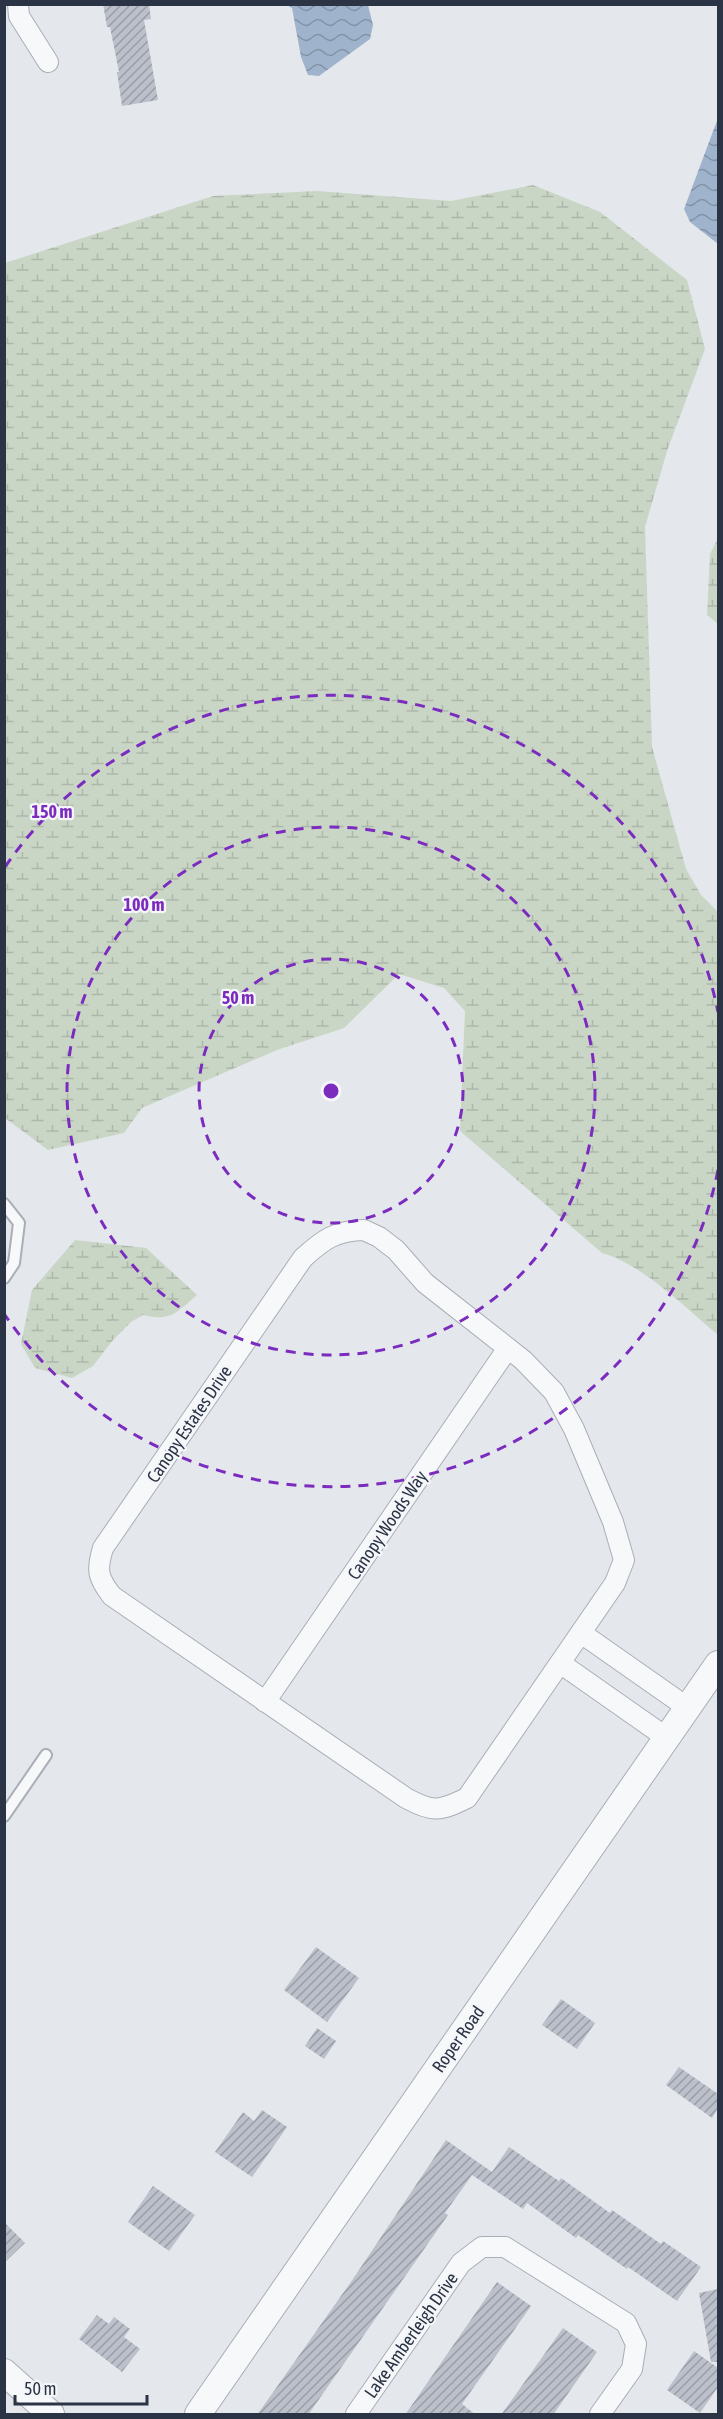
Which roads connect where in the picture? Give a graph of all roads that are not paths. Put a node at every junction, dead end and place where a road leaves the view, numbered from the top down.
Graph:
1 (18, 4) edge
2 (48, 62) dead end
3 (4, 1204) edge
4 (4, 1278) edge
5 (508, 1348) junction
6 (581, 1633) junction
7 (560, 1663) junction
8 (718, 1664) edge
9 (266, 1702) junction
10 (688, 1708) junction
11 (667, 1738) junction
12 (46, 1755) dead end
13 (4, 1816) edge
14 (4, 2372) edge
15 (51, 2415) edge
16 (198, 2415) edge
17 (356, 2415) edge
18 (600, 2415) edge

1 - 2 street
3 - 4 lane
5 - 6 street, Canopy Estates Drive
5 - 9 street, Canopy Woods Way
5 - 9 street, Canopy Estates Drive
6 - 7 street, Canopy Estates Drive
6 - 10 street
7 - 9 street, Canopy Estates Drive
7 - 11 street
8 - 10 street, Roper Road
10 - 11 street, Roper Road
11 - 16 street, Roper Road
12 - 13 lane
14 - 15 street
17 - 18 street, Lake Amberleigh Drive

